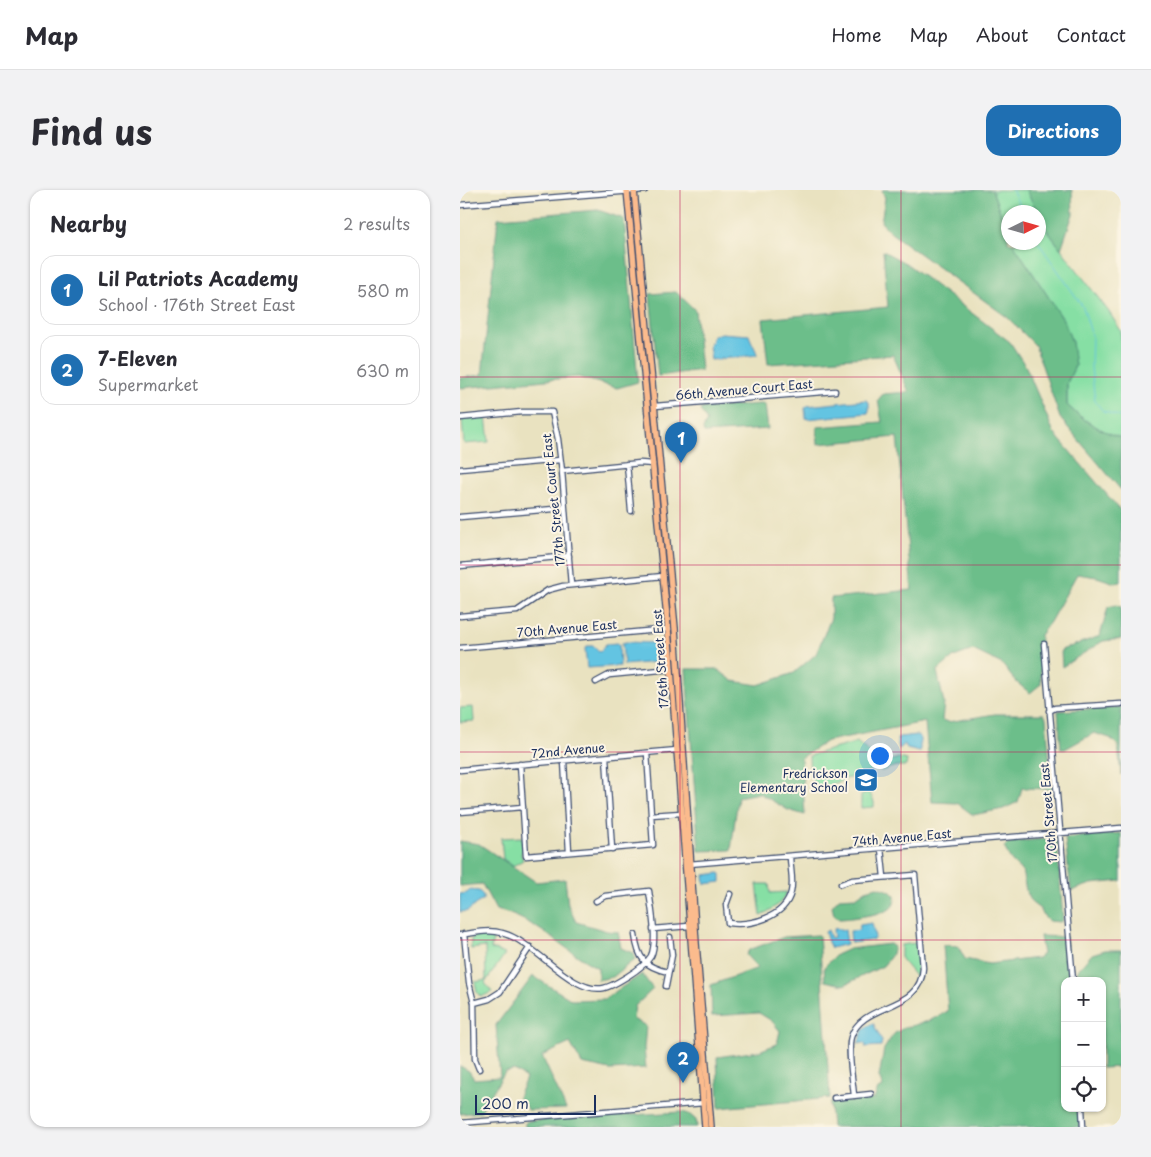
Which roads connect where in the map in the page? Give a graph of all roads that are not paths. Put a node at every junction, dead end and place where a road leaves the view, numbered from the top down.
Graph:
1 (634, 190) edge
2 (645, 190) edge
3 (627, 191) edge
4 (460, 205) edge
5 (643, 354) junction
6 (652, 378) junction
7 (835, 391) dead end
8 (655, 406) junction
9 (460, 418) edge
10 (560, 460) junction
11 (627, 464) junction
12 (653, 464) junction
13 (460, 469) edge
14 (562, 471) junction
15 (565, 508) junction
16 (631, 511) dead end
17 (460, 517) edge
18 (569, 556) junction
19 (460, 566) edge
20 (663, 576) junction
21 (572, 586) junction
22 (460, 616) edge
23 (675, 628) junction
24 (668, 629) junction
25 (1044, 644) dead end
26 (460, 648) edge
27 (671, 668) junction
28 (596, 682) dead end
29 (1121, 704) edge
30 (1049, 711) junction
31 (677, 750) junction
32 (647, 753) junction
33 (606, 757) junction
34 (564, 760) junction
35 (520, 764) junction
36 (460, 770) edge
37 (523, 806) junction
38 (460, 811) edge
39 (681, 813) junction
40 (651, 815) junction
41 (1121, 828) edge
42 (1059, 834) junction
43 (881, 848) junction
44 (612, 849) junction
45 (569, 852) junction
46 (790, 856) junction
47 (692, 864) junction
48 (685, 865) junction
49 (884, 877) junction
50 (841, 884) dead end
51 (730, 894) dead end
52 (596, 902) dead end
53 (689, 926) junction
54 (653, 929) junction
55 (462, 934) edge
56 (635, 935) dead end
57 (670, 937) dead end
58 (696, 943) junction
59 (530, 947) junction
60 (645, 963) junction
61 (668, 972) junction
62 (1072, 977) edge
63 (666, 986) dead end
64 (474, 1003) junction
65 (479, 1068) dead end
66 (871, 1094) dead end
67 (854, 1096) junction
68 (834, 1098) dead end
69 (705, 1103) junction
70 (1082, 1112) edge
71 (460, 1123) edge
72 (705, 1127) edge
73 (711, 1127) edge
74 (1083, 1127) edge

1 - 2 street
1 - 3 street
1 - 6 main road, 176th Street East
3 - 4 street
3 - 5 main road, 176th Street East
5 - 6 main road
5 - 12 main road, 176th Street East
6 - 8 main road, 176th Street East
7 - 8 street, 66th Avenue Court East
8 - 23 main road, 176th Street East
9 - 10 street, 177th Street Court East
10 - 13 street
10 - 14 street, 177th Street Court East
11 - 12 street
11 - 14 street
11 - 16 street
12 - 20 main road, 176th Street East
14 - 15 street, 177th Street Court East
15 - 17 street
15 - 18 street, 177th Street Court East
18 - 19 street
18 - 21 street, 177th Street Court East
20 - 21 street
20 - 24 main road, 176th Street East
21 - 22 street
23 - 24 street, 70th Avenue East
23 - 47 main road, 176th Street East
24 - 26 street, 70th Avenue East
24 - 27 main road, 176th Street East
25 - 30 street, 170th Street East
27 - 28 street
27 - 31 main road, 176th Street East
29 - 30 street
30 - 42 street, 170th Street East
31 - 32 street, 72nd Avenue
31 - 39 main road, 176th Street East
32 - 33 street, 72nd Avenue
32 - 40 street
33 - 34 street, 72nd Avenue
33 - 44 street
34 - 35 street, 72nd Avenue
34 - 45 street
35 - 36 street, 72nd Avenue
35 - 37 street
37 - 38 street
37 - 45 street
39 - 40 street
39 - 48 main road, 176th Street East
40 - 44 street
41 - 42 street, 74th Avenue East
42 - 43 street, 74th Avenue East
42 - 62 street, 170th Street East
43 - 46 street, 74th Avenue East
43 - 49 street
44 - 45 street
46 - 47 street, 74th Avenue East
46 - 51 street
47 - 48 street, 74th Avenue East
47 - 58 main road, 176th Street East
48 - 53 main road, 176th Street East
49 - 50 street
49 - 67 street
52 - 54 street
53 - 54 street
53 - 58 main road
53 - 69 main road, 176th Street East
54 - 60 street
55 - 59 street
55 - 64 street
56 - 60 street
57 - 61 street
58 - 69 main road, 176th Street East
59 - 60 street
59 - 64 street
60 - 61 street
61 - 63 street
64 - 65 street
66 - 67 street
67 - 68 street
69 - 71 street
69 - 72 main road, 176th Street East
69 - 73 main road, 176th Street East
70 - 74 street

